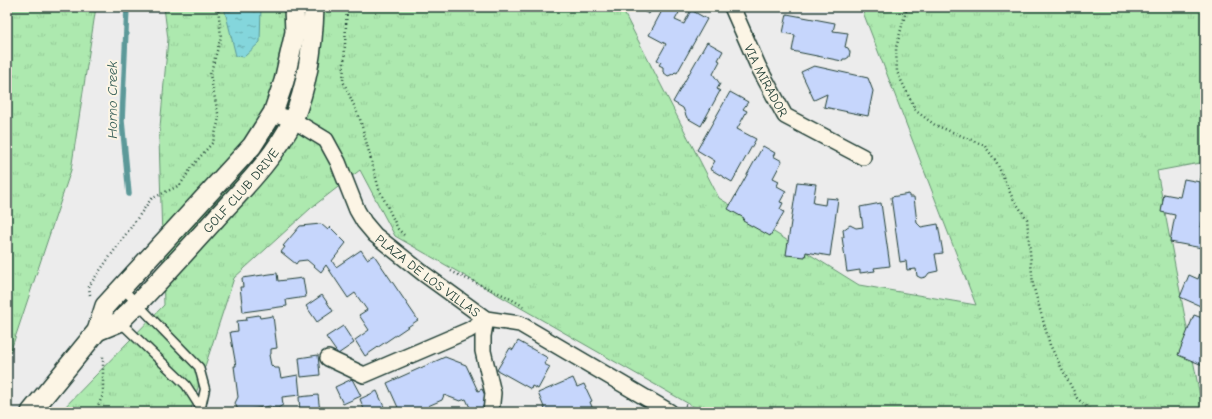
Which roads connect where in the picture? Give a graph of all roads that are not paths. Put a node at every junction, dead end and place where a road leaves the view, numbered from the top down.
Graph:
1 (294, 7) edge
2 (314, 7) edge
3 (732, 7) edge
4 (273, 113) junction
5 (293, 120) junction
6 (863, 157) dead end
7 (122, 288) junction
8 (137, 304) junction
9 (108, 310) junction
10 (486, 319) junction
11 (328, 358) dead end
12 (201, 410) edge
13 (30, 412) edge
14 (491, 412) edge
15 (670, 412) edge

1 - 4 street, GOLF CLUB DRIVE
2 - 5 street, GOLF CLUB DRIVE
3 - 6 street, VIA MIRADOR
4 - 5 street, PLAZA DE LOS VILLAS
4 - 7 street, GOLF CLUB DRIVE
5 - 8 street, GOLF CLUB DRIVE
5 - 10 street, PLAZA DE LOS VILLAS
7 - 8 lane
7 - 9 street, GOLF CLUB DRIVE
8 - 9 street, GOLF CLUB DRIVE
8 - 12 lane
9 - 12 lane
9 - 13 street, GOLF CLUB DRIVE
10 - 11 street
10 - 14 street
10 - 15 street, PLAZA DE LOS VILLAS

